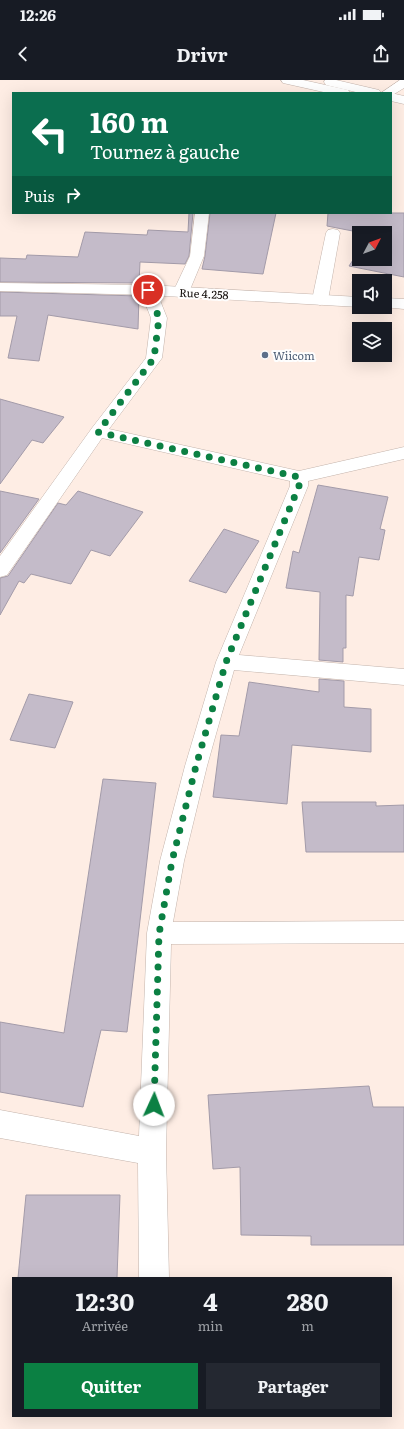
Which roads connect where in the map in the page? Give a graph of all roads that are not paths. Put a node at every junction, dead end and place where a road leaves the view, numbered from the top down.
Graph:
1 (287, 80) edge
2 (321, 80) edge
3 (404, 83) edge
4 (340, 92) edge
5 (371, 92) edge
6 (389, 92) edge
7 (392, 97) edge
8 (404, 100) edge
9 (392, 104) edge
10 (404, 107) edge
11 (202, 214) edge
12 (332, 233) dead end
13 (0, 287) edge
14 (148, 290) junction
15 (181, 292) junction
16 (320, 300) junction
17 (352, 302) edge
18 (392, 303) edge
19 (404, 304) edge
20 (98, 432) junction
21 (404, 453) edge
22 (299, 477) junction
23 (0, 570) edge
24 (226, 662) junction
25 (404, 677) edge
26 (404, 932) edge
27 (159, 934) junction
28 (0, 1124) edge
29 (152, 1152) junction
30 (154, 1277) edge

1 - 4 main road
2 - 5 main road
3 - 6 main road
7 - 8 main road
9 - 10 main road
11 - 15 main road
12 - 16 main road
13 - 14 main road, Rue 4.258
14 - 15 main road, Rue 4.258
14 - 20 main road
15 - 16 main road, Rue 4.258
16 - 17 main road, Rue 4.258
18 - 19 main road
20 - 22 main road
20 - 23 main road
21 - 22 main road
22 - 24 main road
24 - 25 main road
24 - 27 main road
26 - 27 main road
27 - 29 main road
28 - 29 main road
29 - 30 main road

